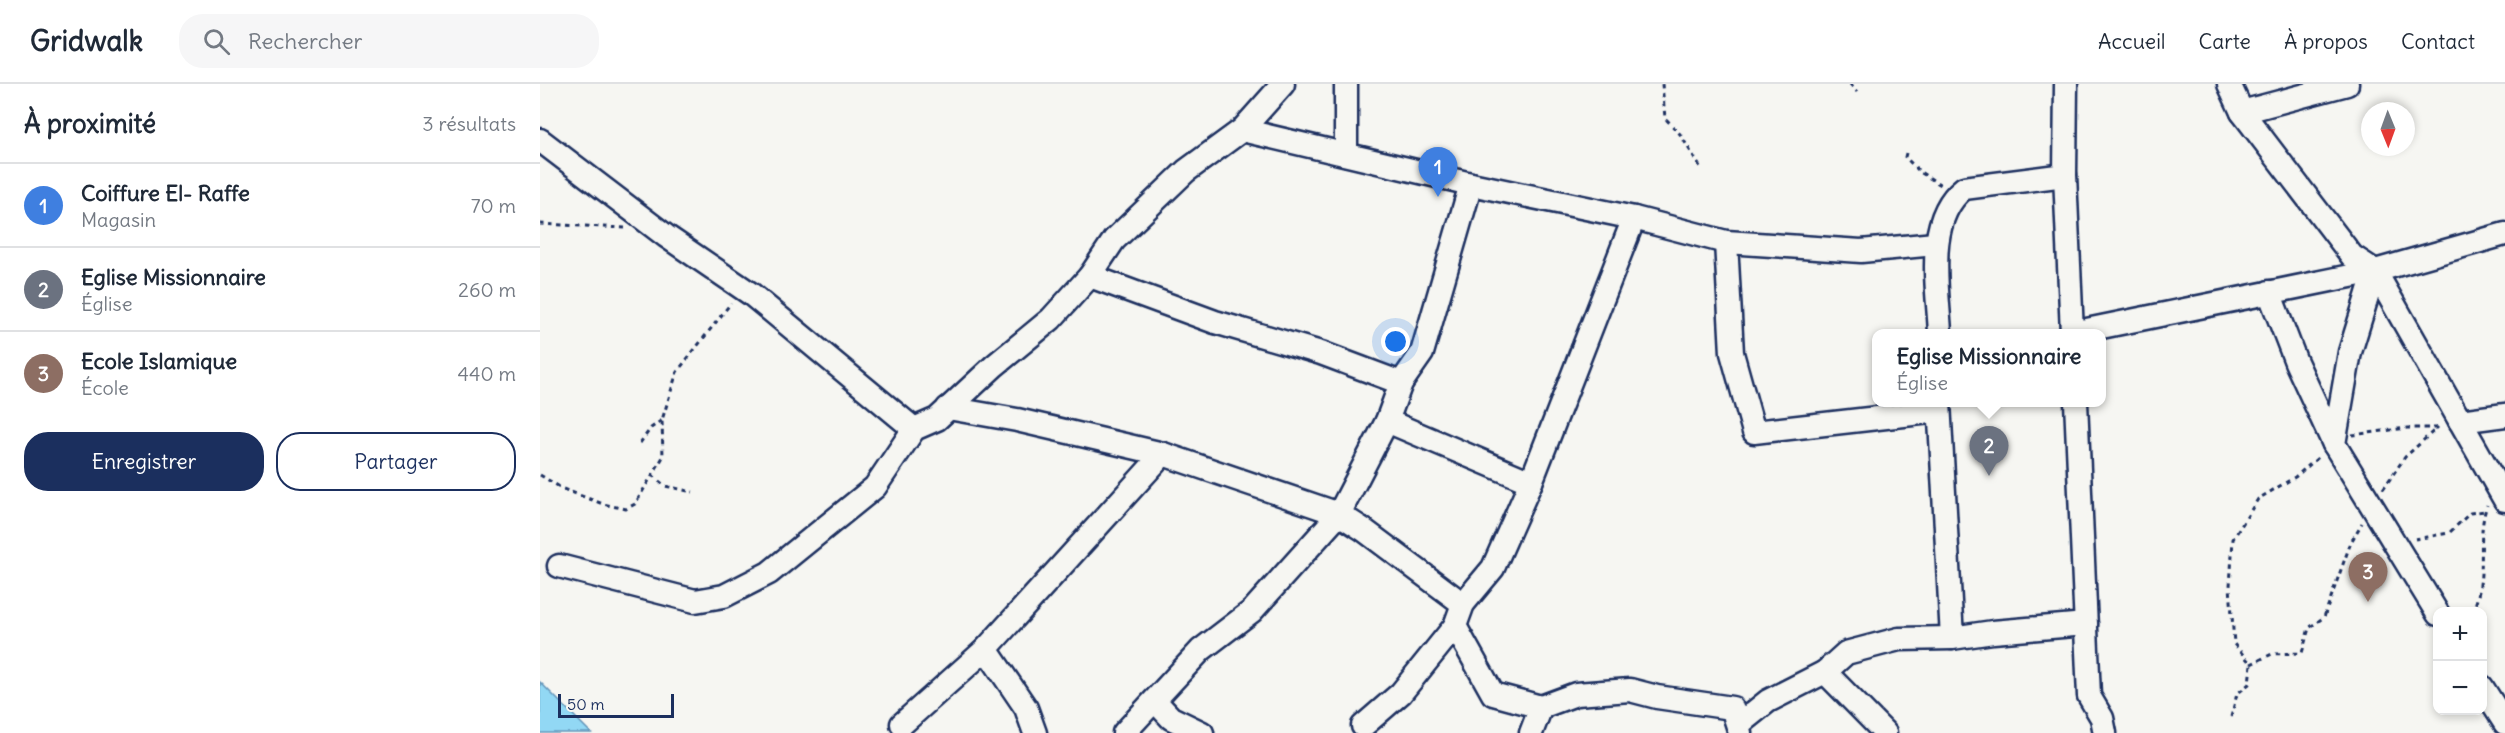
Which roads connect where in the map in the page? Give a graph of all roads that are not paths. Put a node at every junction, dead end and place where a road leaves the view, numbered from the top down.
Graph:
1 (1283, 84) edge
2 (1346, 84) edge
3 (2066, 84) edge
4 (2229, 84) edge
5 (2347, 84) edge
6 (2242, 112) junction
7 (1242, 130) junction
8 (540, 140) edge
9 (1346, 154) junction
10 (2065, 175) junction
11 (1471, 184) junction
12 (1634, 218) junction
13 (2505, 234) edge
14 (1713, 239) junction
15 (1935, 244) junction
16 (2375, 271) junction
17 (1090, 276) junction
18 (2269, 292) junction
19 (1940, 329) edge
20 (2072, 329) edge
21 (2091, 329) edge
22 (1401, 383) junction
23 (1939, 407) edge
24 (2076, 407) edge
25 (948, 408) junction
26 (2505, 416) edge
27 (2460, 421) junction
28 (1387, 422) junction
29 (914, 429) junction
30 (2334, 444) junction
31 (1163, 454) junction
32 (1530, 482) junction
33 (2500, 491) edge
34 (1339, 514) junction
35 (559, 566) dead end
36 (1463, 604) junction
37 (2434, 607) edge
38 (2086, 624) junction
39 (1455, 626) junction
40 (1952, 638) junction
41 (986, 649) junction
42 (1825, 672) junction
43 (2487, 695) edge
44 (1155, 700) junction
45 (1541, 707) junction
46 (2505, 723) edge
47 (903, 724) dead end
48 (1363, 726) dead end
49 (1739, 729) edge
50 (1035, 733) edge
51 (1124, 733) edge
52 (1202, 733) edge
53 (1531, 733) edge
54 (1885, 733) edge
55 (2105, 733) edge

1 - 7 street
2 - 9 street
3 - 10 street
4 - 6 street
5 - 6 street
6 - 16 street
7 - 9 street
7 - 17 street
8 - 29 street
9 - 11 street
10 - 15 street
10 - 20 street
11 - 12 street
11 - 22 street
12 - 14 street
12 - 32 street
13 - 16 street
14 - 15 street
14 - 23 street
15 - 19 street
16 - 18 street
16 - 27 street
16 - 30 street
17 - 22 street
17 - 25 street
18 - 21 street
18 - 30 street
22 - 28 street
23 - 40 street
24 - 38 street
25 - 29 street
25 - 31 street
26 - 27 street
27 - 33 street
28 - 32 street
28 - 34 street
29 - 35 street
30 - 37 street
31 - 34 street
31 - 41 street
32 - 36 street
34 - 36 street
34 - 44 street
36 - 39 street
38 - 40 street
38 - 55 street
39 - 45 street
39 - 48 street
40 - 42 street
41 - 47 street
41 - 50 street
42 - 49 street
42 - 54 street
43 - 46 street
44 - 51 street
44 - 52 street
45 - 49 street
45 - 53 street

